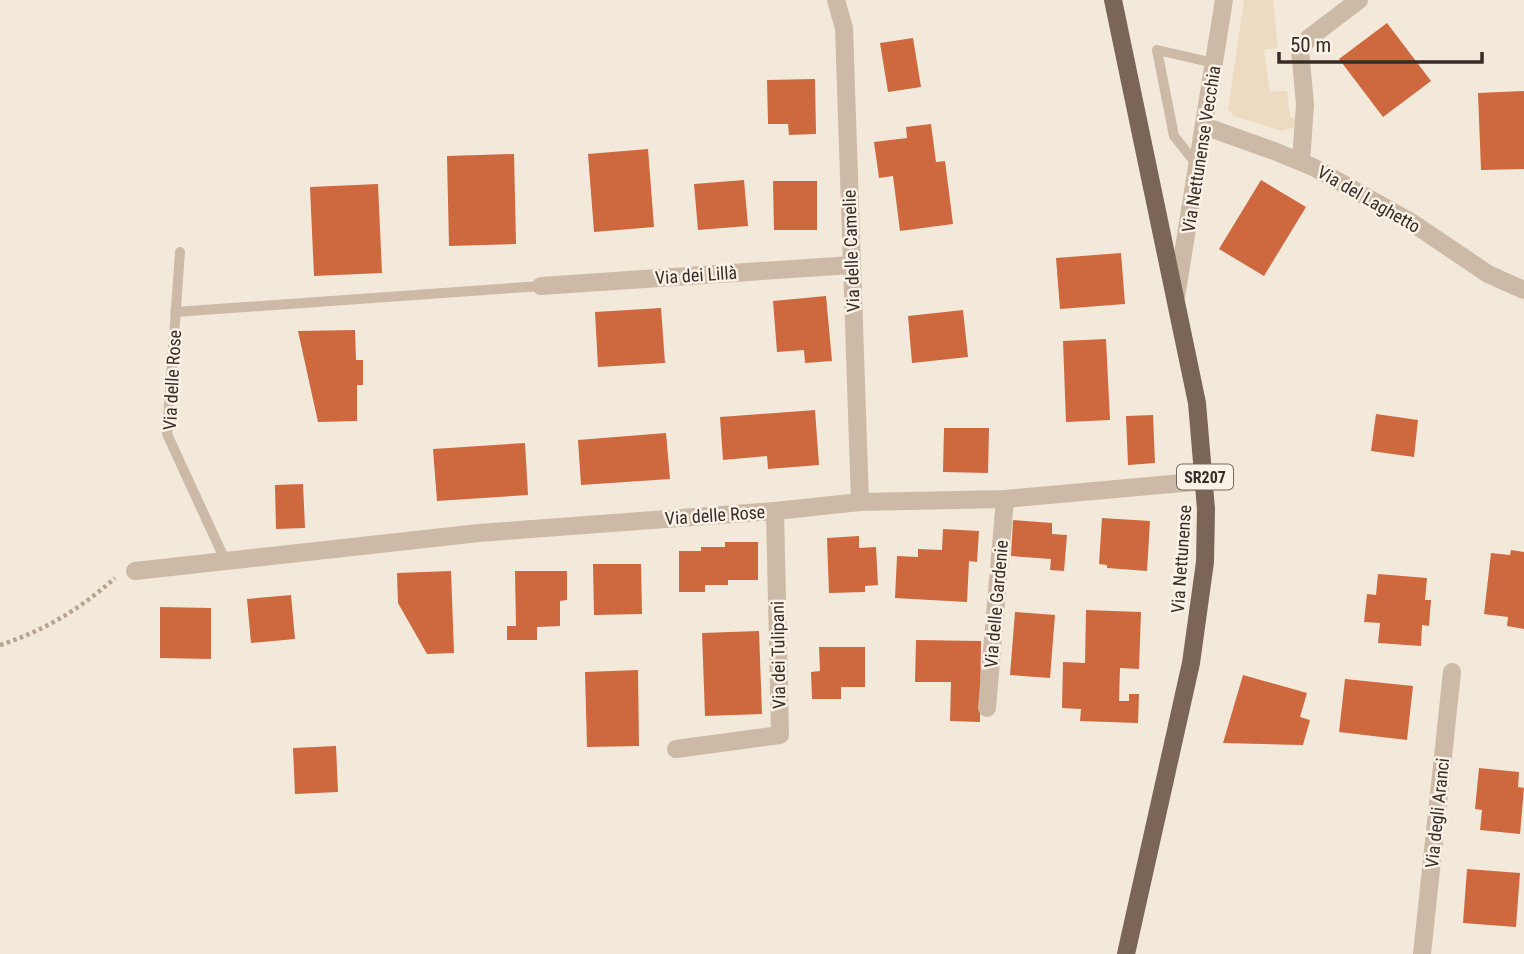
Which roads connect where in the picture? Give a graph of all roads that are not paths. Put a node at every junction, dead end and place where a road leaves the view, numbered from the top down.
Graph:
1 (836, 0) edge
2 (1113, 0) edge
3 (1224, 0) edge
4 (1359, 0) edge
5 (1214, 63) junction
6 (1204, 126) junction
7 (1301, 161) junction
8 (1198, 166) junction
9 (180, 252) dead end
10 (851, 265) junction
11 (541, 286) joint
12 (1524, 290) edge
13 (1177, 297) junction
14 (175, 312) junction
15 (1205, 481) junction
16 (1005, 499) junction
17 (860, 502) junction
18 (775, 511) junction
19 (226, 562) junction
20 (135, 570) road end
21 (1452, 672) dead end
22 (987, 708) dead end
23 (676, 749) dead end
24 (1126, 954) edge
25 (1422, 954) edge

1 - 10 street, Via delle Camelie
2 - 13 main road, Via Nettunense / SR207
3 - 5 street, Via Nettunense Vecchia
4 - 7 street
5 - 6 street, Via Nettunense Vecchia
5 - 8 lane
6 - 7 street, Via del Laghetto
6 - 8 street, Via Nettunense Vecchia
7 - 12 street, Via del Laghetto
8 - 13 street, Via Nettunense Vecchia
9 - 14 lane, Via delle Rose
10 - 11 street, Via dei Lillà
10 - 17 street, Via delle Camelie
11 - 14 lane, Via delle Rose
13 - 15 main road, Via Nettunense / SR207
14 - 19 lane, Via delle Rose
15 - 16 street, Via delle Rose
15 - 24 main road, Via Nettunense / SR207
16 - 17 street, Via delle Rose
16 - 22 street, Via delle Gardenie
17 - 18 street, Via delle Rose
18 - 19 street, Via delle Rose
18 - 23 street, Via dei Tulipani
19 - 20 street, Via delle Rose
21 - 25 street, Via degli Aranci

